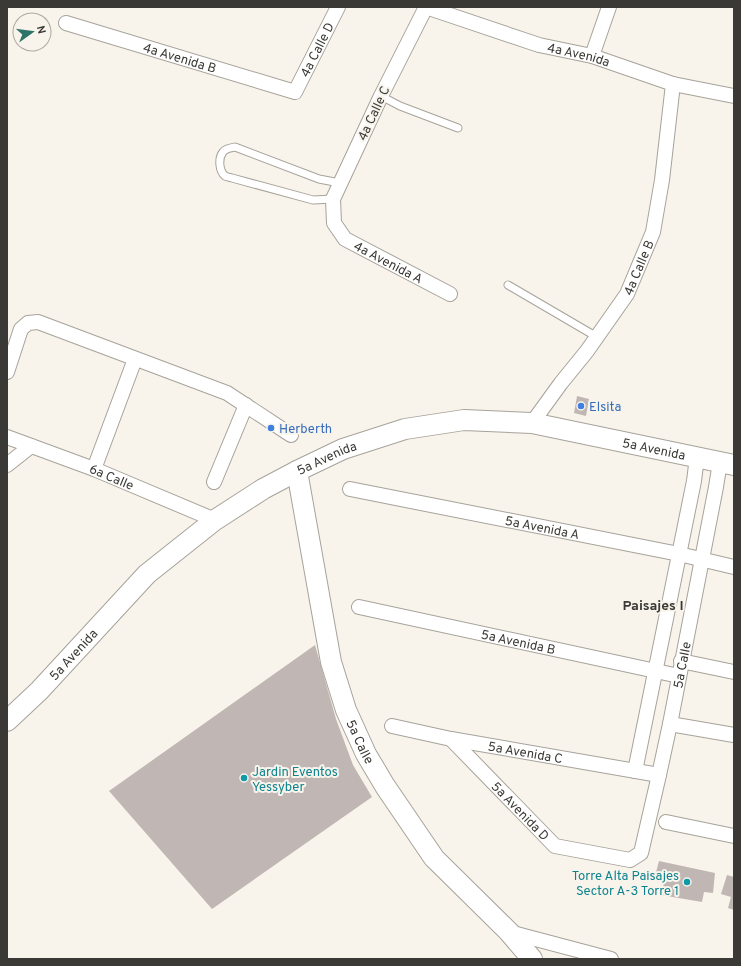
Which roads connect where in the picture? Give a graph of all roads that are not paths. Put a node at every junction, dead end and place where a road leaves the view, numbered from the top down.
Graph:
1 (338, 7) edge
2 (426, 7) edge
3 (608, 7) edge
4 (66, 23) dead end
5 (592, 56) junction
6 (673, 84) junction
7 (295, 92) joint
8 (381, 96) junction
9 (734, 96) edge
10 (458, 128) dead end
11 (340, 183) junction
12 (333, 199) junction
13 (334, 223) joint
14 (508, 285) dead end
15 (450, 294) dead end
16 (597, 337) junction
17 (135, 359) junction
18 (7, 372) edge
19 (246, 405) junction
20 (532, 422) junction
21 (292, 435) dead end
22 (7, 438) edge
23 (31, 446) junction
24 (697, 457) junction
25 (727, 463) edge
26 (7, 465) edge
27 (94, 470) junction
28 (297, 471) junction
29 (214, 482) dead end
30 (350, 489) dead end
31 (215, 520) junction
32 (679, 554) junction
33 (702, 559) junction
34 (734, 567) edge
35 (359, 607) dead end
36 (681, 661) junction
37 (655, 670) junction
38 (734, 672) edge
39 (679, 676) junction
40 (7, 721) edge
41 (670, 724) junction
42 (392, 726) dead end
43 (734, 734) edge
44 (451, 739) junction
45 (635, 771) junction
46 (659, 775) junction
47 (666, 822) dead end
48 (734, 836) edge
49 (630, 860) joint
50 (509, 932) junction
51 (532, 959) edge
52 (611, 959) edge

1 - 7 street, 4a Calle D
2 - 5 street, 4a Avenida
2 - 8 street, 4a Calle C
3 - 5 street
4 - 7 street, 4a Avenida B
5 - 6 street, 4a Avenida
6 - 9 street, 4a Avenida
6 - 16 street, 4a Calle B
8 - 10 lane
8 - 11 street, 4a Calle C
11 - 12 street, 4a Calle C
11 - 12 lane
12 - 13 street, 4a Calle C
13 - 15 street, 4a Avenida A
14 - 16 lane
16 - 20 street, 4a Calle B
17 - 18 street
17 - 19 street
17 - 27 street
19 - 21 street
19 - 29 street
20 - 24 street, 5a Avenida
20 - 28 street, 5a Avenida
22 - 23 street, 6a Calle
23 - 26 street
23 - 27 street, 6a Calle
24 - 25 street, 5a Avenida
24 - 32 street, 5a Calle
25 - 33 street, 5a Calle
27 - 31 street, 6a Calle
28 - 31 street, 5a Avenida
28 - 50 street, 5a Calle
30 - 32 street, 5a Avenida A
31 - 40 street, 5a Avenida
32 - 33 street, 5a Avenida A
32 - 37 street, 5a Calle
33 - 34 street, 5a Avenida A
33 - 36 street, 5a Calle
35 - 37 street, 5a Avenida B
36 - 38 street
36 - 39 street, 5a Calle
37 - 39 street, 5a Avenida B
37 - 45 street, 5a Calle
39 - 41 street, 5a Calle
41 - 43 street
41 - 46 street, 5a Calle
42 - 44 street, 5a Avenida C
44 - 45 street, 5a Avenida C
44 - 49 street, 5a Avenida D
45 - 46 street, 5a Avenida C
46 - 49 street, 5a Calle
47 - 48 street
50 - 51 street, 5a Calle
50 - 52 street

